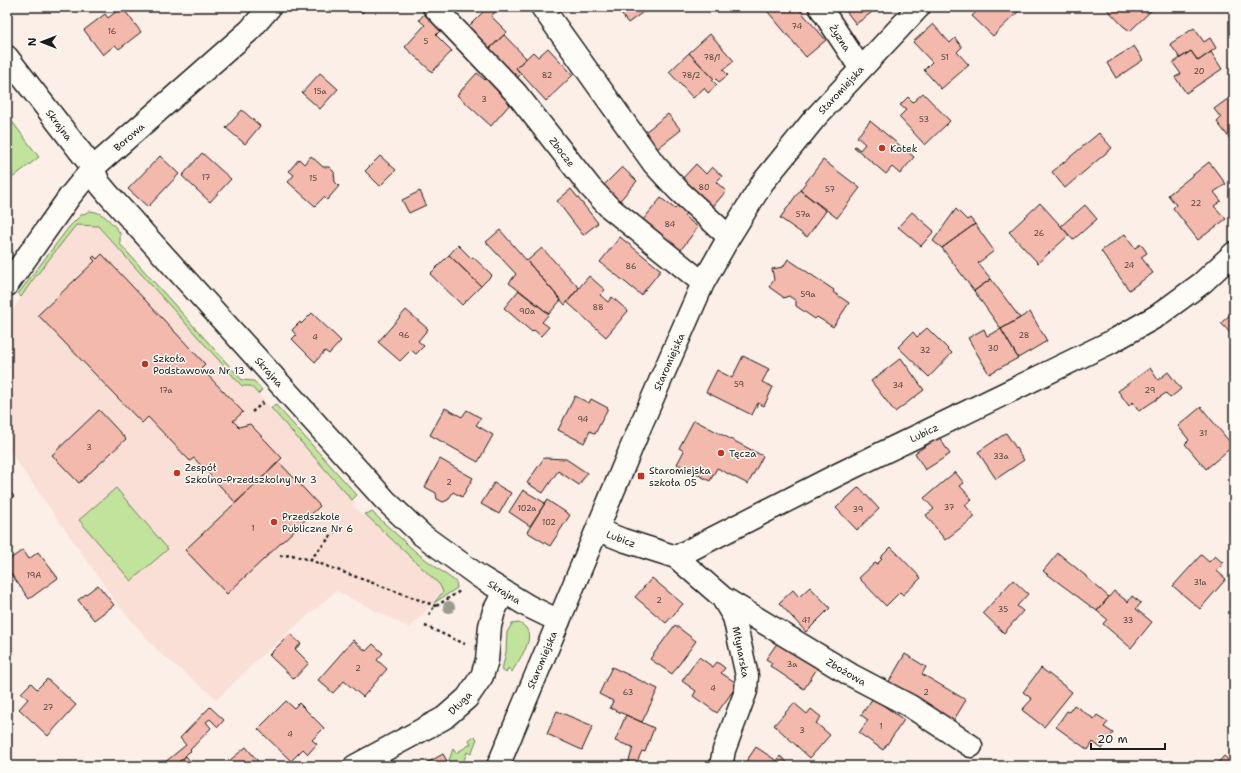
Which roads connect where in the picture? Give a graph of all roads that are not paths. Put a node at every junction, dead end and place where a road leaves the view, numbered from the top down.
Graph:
1 (434, 7) edge
2 (542, 7) edge
3 (820, 7) edge
4 (919, 7) edge
5 (264, 10) edge
6 (7, 57) edge
7 (861, 69) junction
8 (93, 168) junction
9 (729, 237) junction
10 (1234, 253) edge
11 (703, 283) junction
12 (7, 285) edge
13 (598, 530) junction
14 (676, 557) junction
15 (504, 592) junction
16 (722, 597) junction
17 (559, 621) junction
18 (971, 746) dead end
19 (355, 766) edge
20 (498, 766) edge
21 (723, 766) edge

1 - 11 street, Zbocze
2 - 9 street
3 - 7 street, Żyzna
4 - 7 street, Staromiejska
5 - 8 street, Borowa
6 - 8 street, Skrajna
7 - 9 street, Staromiejska
8 - 12 street, Borowa
8 - 15 street, Skrajna
9 - 11 street, Staromiejska
10 - 14 street, Lubicz
11 - 13 street, Staromiejska
13 - 14 street, Lubicz
13 - 17 street, Staromiejska
14 - 16 street, Młynarska
15 - 17 street, Skrajna
15 - 19 street, Długa
16 - 18 street, Zbożowa
16 - 21 street, Młynarska
17 - 20 street, Staromiejska

